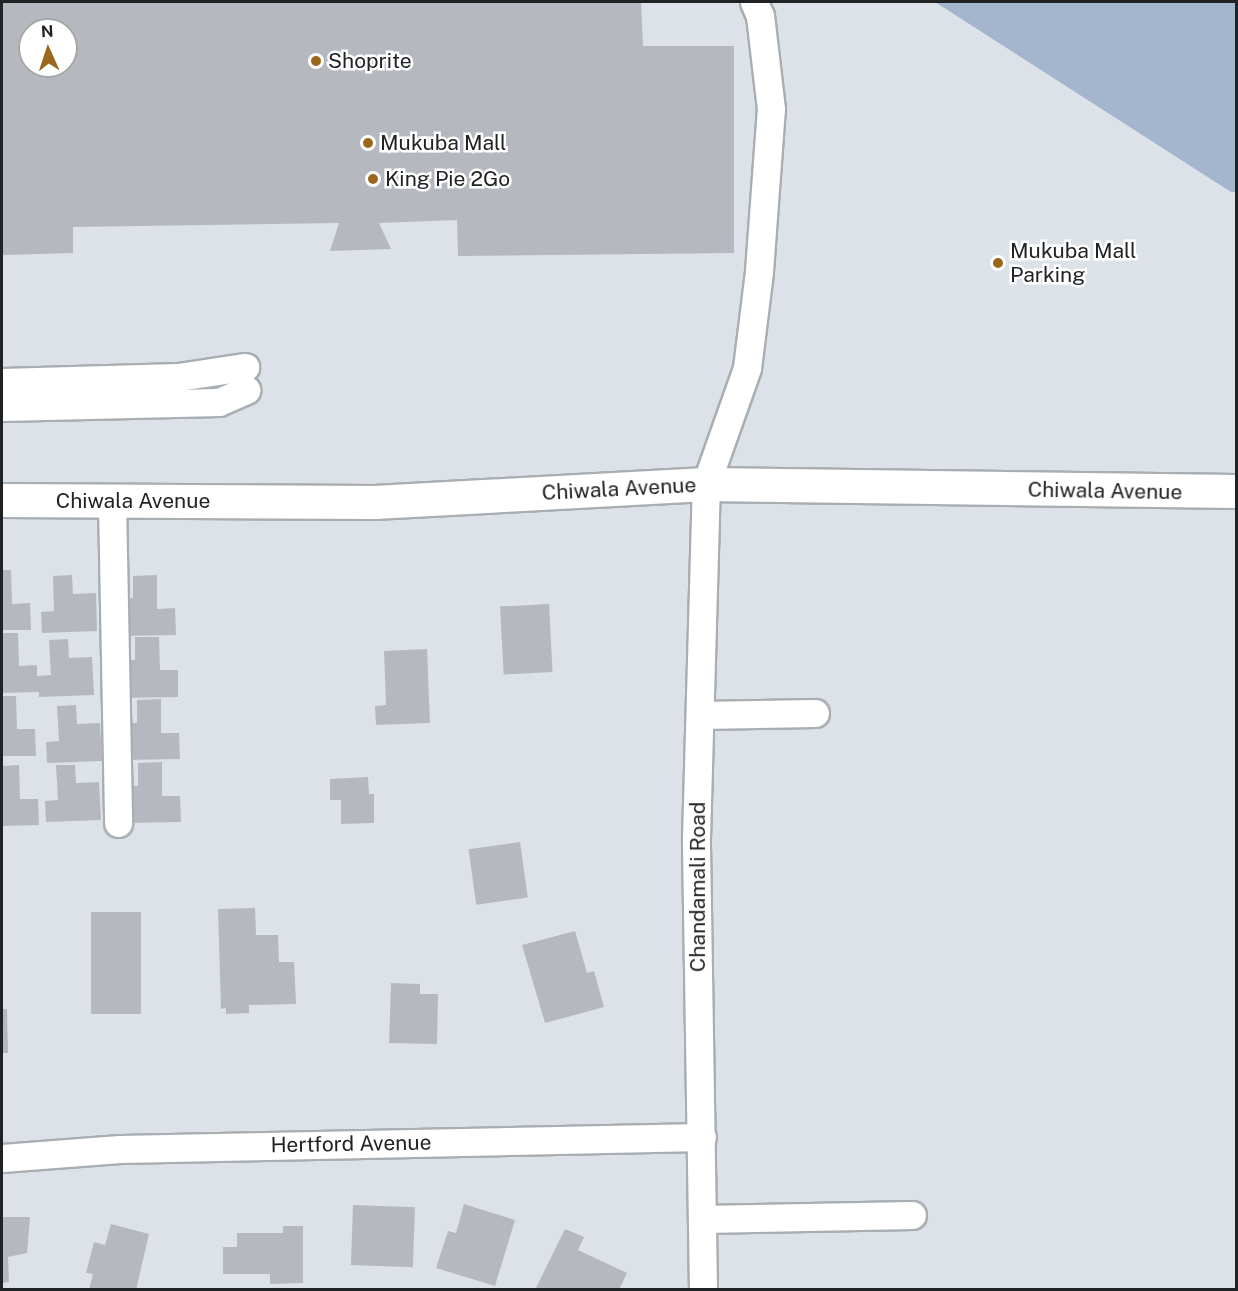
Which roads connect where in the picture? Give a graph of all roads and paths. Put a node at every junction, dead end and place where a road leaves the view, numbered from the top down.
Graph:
1 (754, 2) edge
2 (2, 382) edge
3 (2, 407) edge
4 (706, 484) junction
5 (1236, 491) edge
6 (2, 500) edge
7 (112, 502) junction
8 (815, 713) dead end
9 (699, 715) junction
10 (118, 823) dead end
11 (702, 1137) junction
12 (2, 1158) edge
13 (912, 1215) dead end
14 (703, 1219) junction
15 (703, 1290) edge

1 - 4 street, Chandamali Road
2 - 3 street
4 - 5 main road, Chiwala Avenue
4 - 7 main road, Chiwala Avenue
4 - 9 street, Chandamali Road
6 - 7 main road, Chiwala Avenue
7 - 10 street
8 - 9 street
9 - 11 street, Chandamali Road
11 - 12 street, Hertford Avenue
11 - 14 street, Chandamali Road
13 - 14 street
14 - 15 street, Chandamali Road

